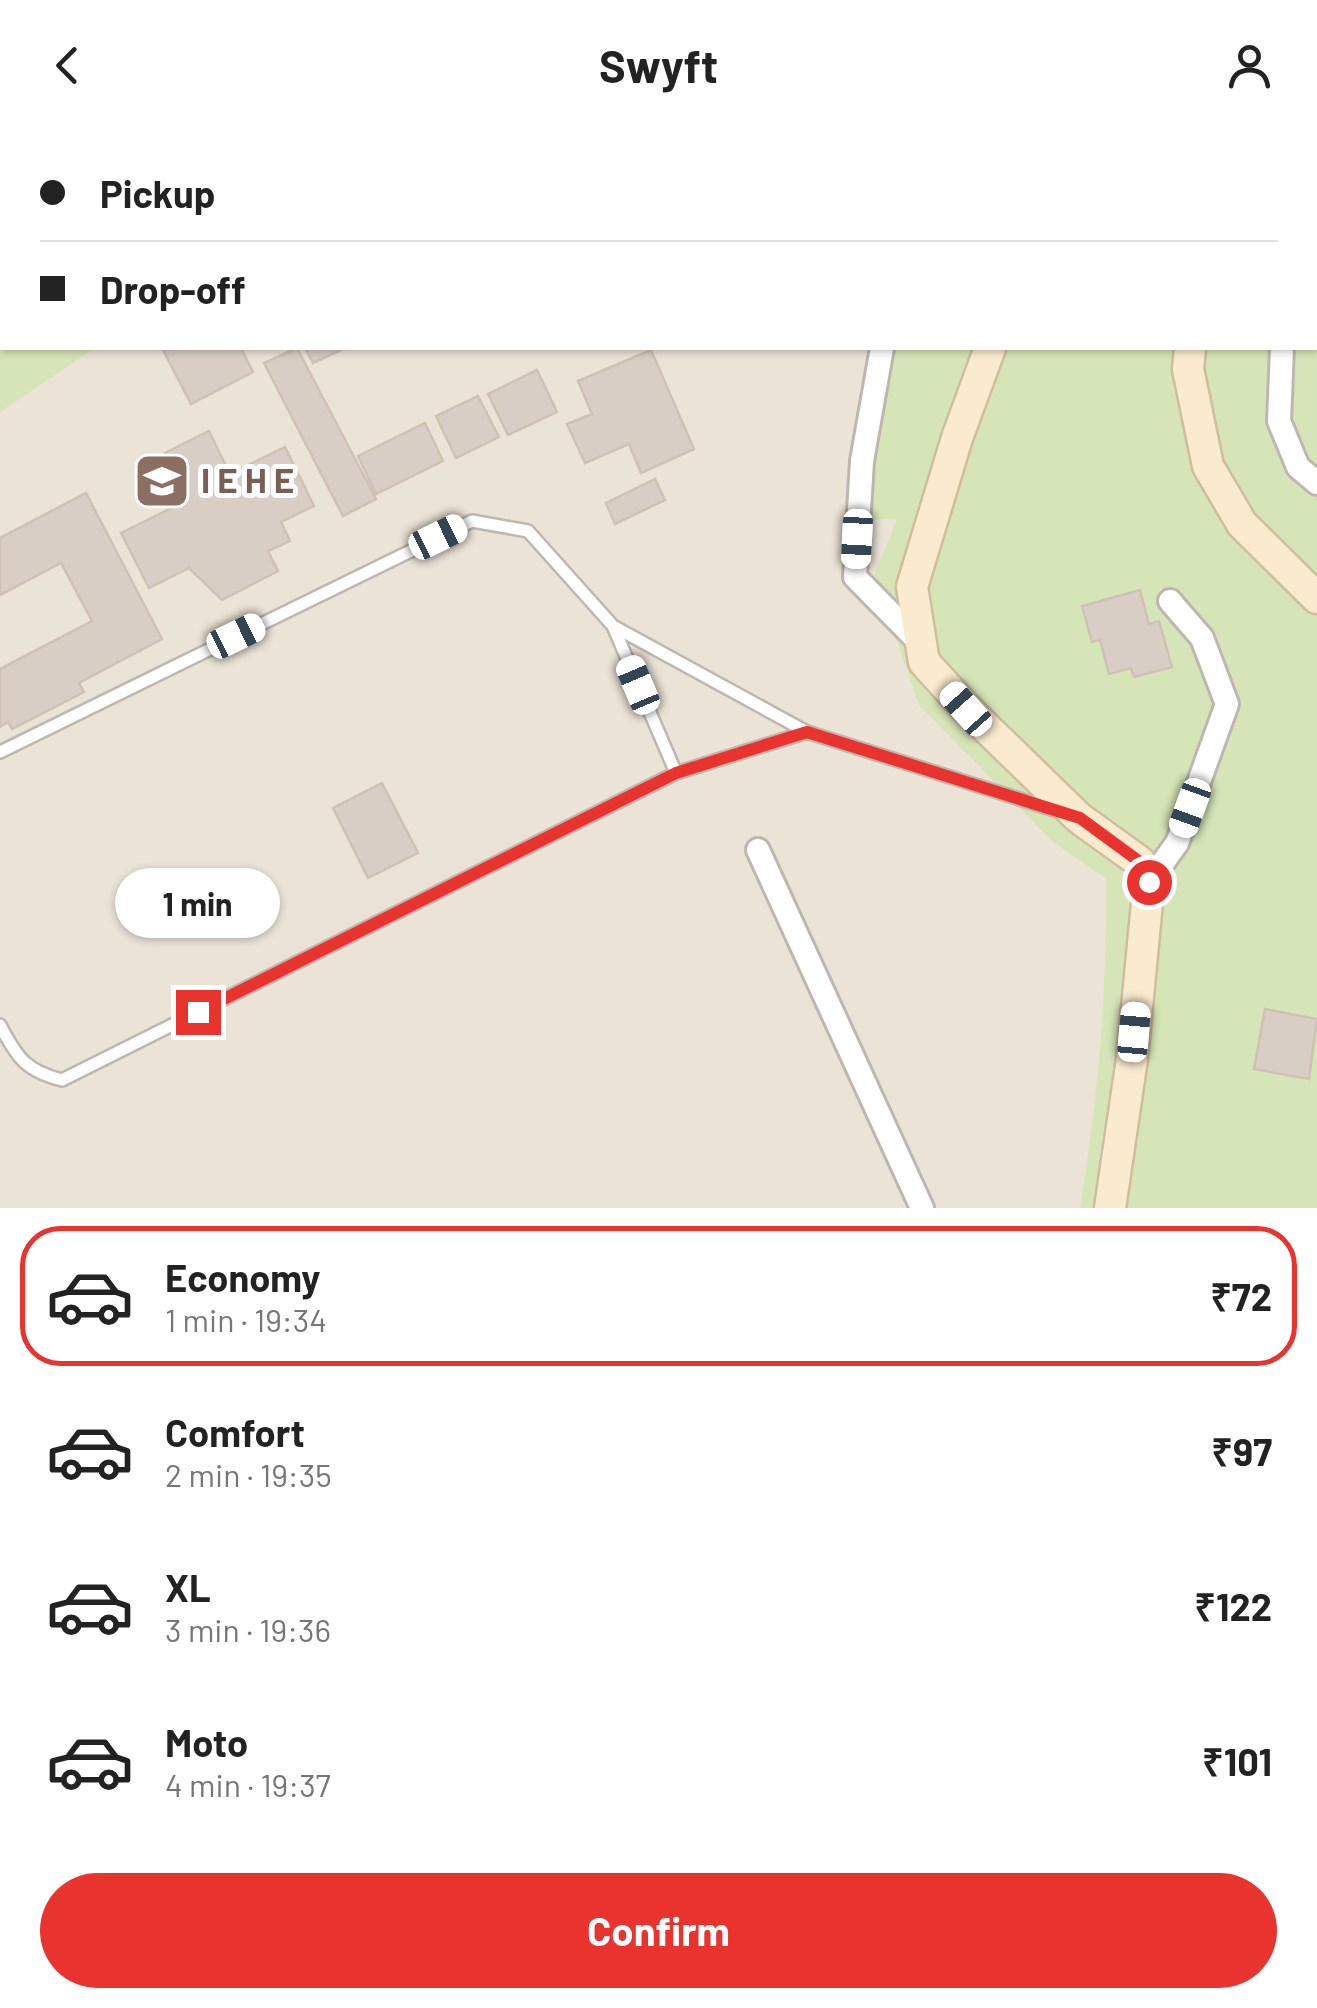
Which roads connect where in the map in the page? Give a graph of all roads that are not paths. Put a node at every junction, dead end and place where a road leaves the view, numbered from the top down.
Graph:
1 (882, 350) edge
2 (989, 350) edge
3 (1190, 350) edge
4 (1282, 350) edge
5 (1317, 484) edge
6 (1317, 598) edge
7 (1170, 601) dead end
8 (613, 626) junction
9 (921, 644) junction
10 (807, 732) junction
11 (0, 752) edge
12 (676, 773) junction
13 (1080, 818) junction
14 (758, 850) dead end
15 (1149, 882) junction
16 (0, 1026) edge
17 (922, 1208) edge
18 (1110, 1208) edge

1 - 9 street
2 - 9 street
3 - 6 street
4 - 5 street
7 - 15 street
8 - 10 lane
8 - 11 lane
8 - 12 lane
9 - 13 street
10 - 12 lane
10 - 13 lane
12 - 16 lane
13 - 15 street
14 - 17 street
15 - 18 street

